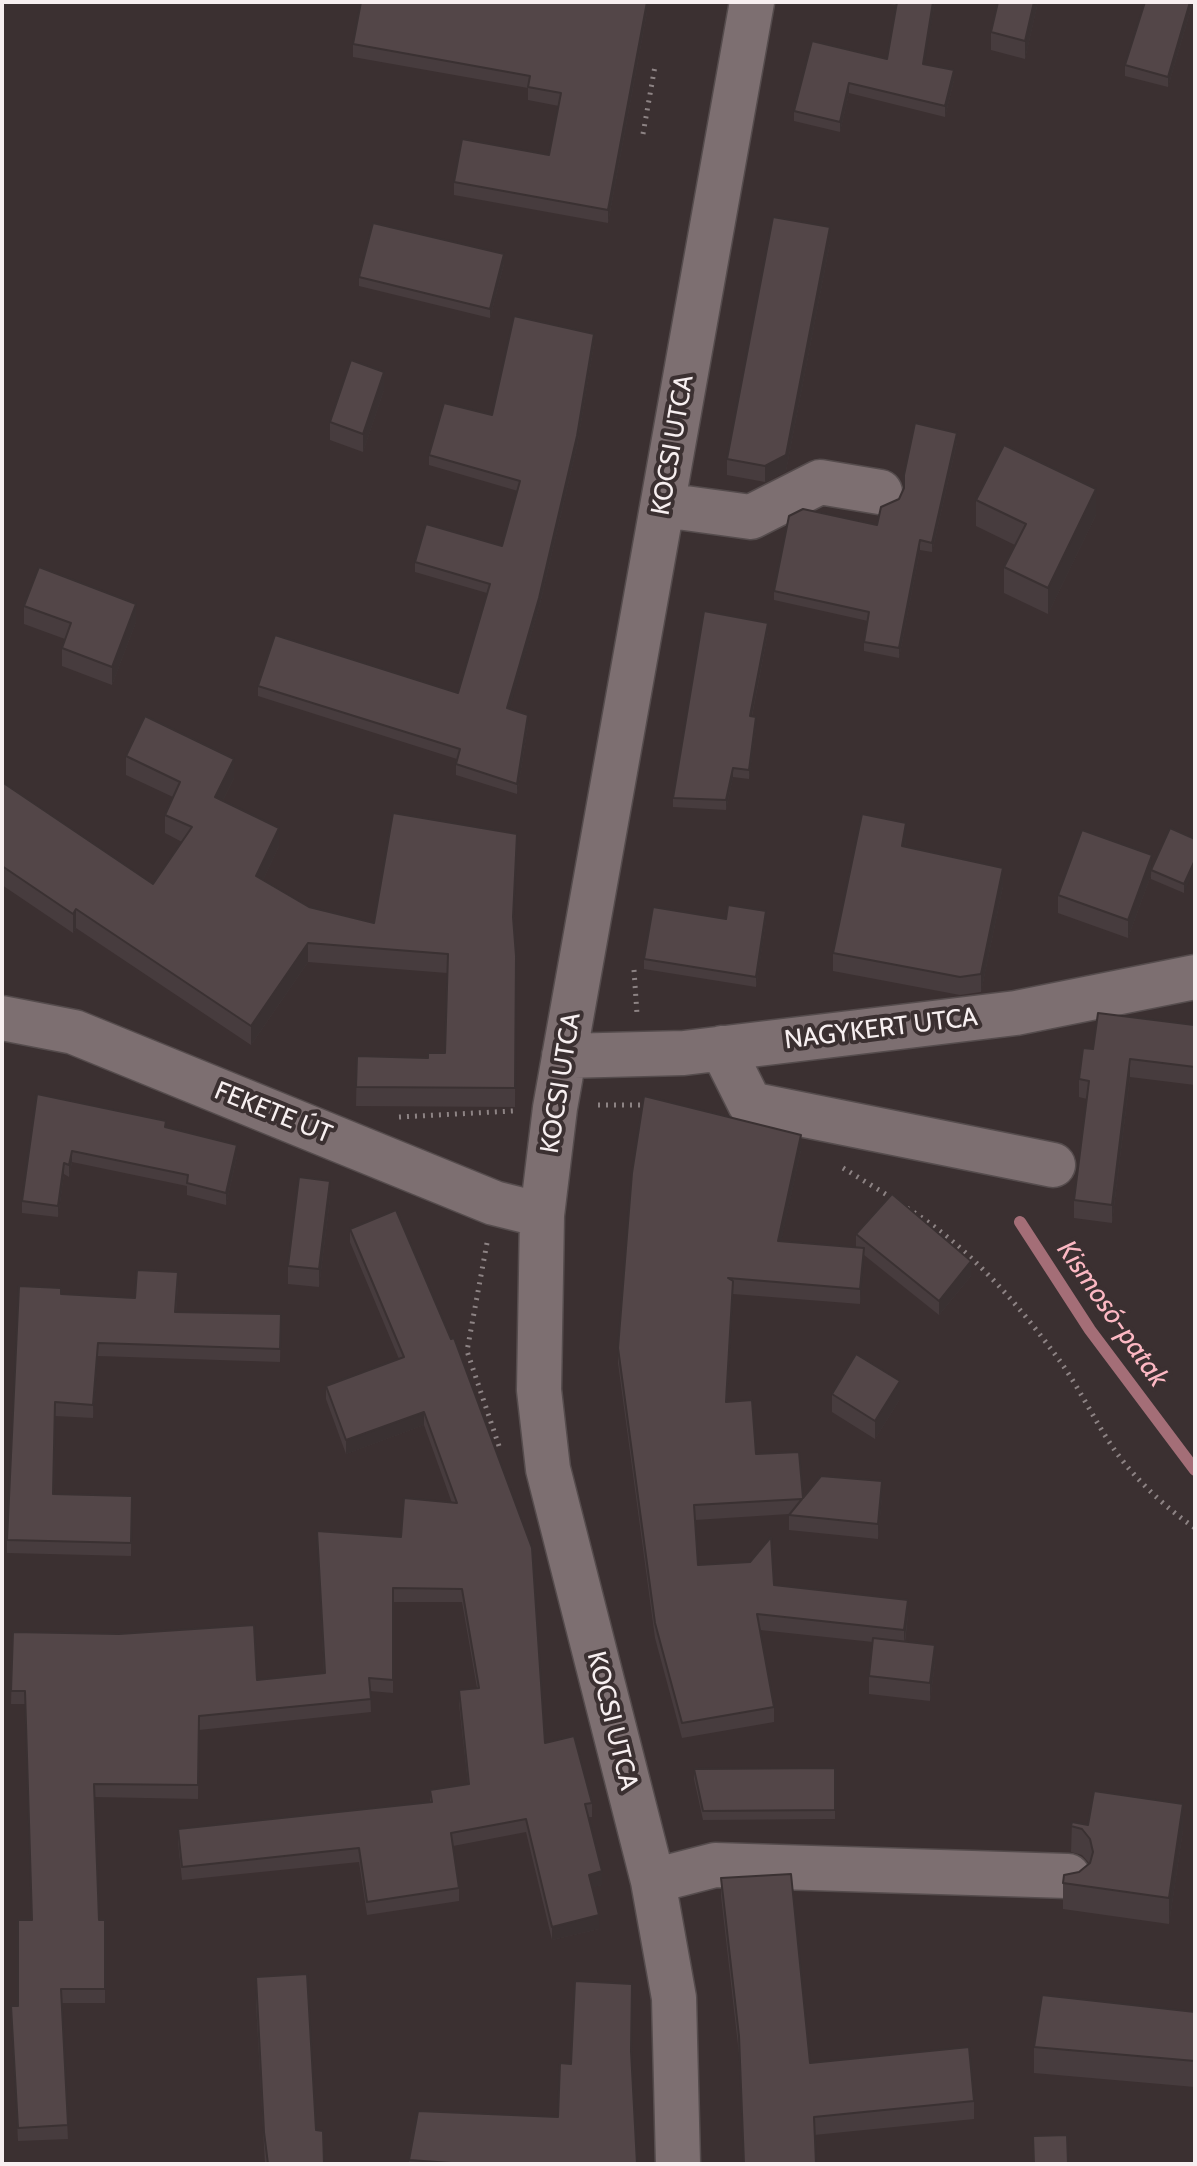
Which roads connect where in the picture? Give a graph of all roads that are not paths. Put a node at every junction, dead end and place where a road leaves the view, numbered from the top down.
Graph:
1 (752, 2) edge
2 (880, 492) dead end
3 (663, 505) junction
4 (1195, 977) edge
5 (2, 1018) edge
6 (722, 1048) junction
7 (564, 1056) junction
8 (1053, 1165) dead end
9 (542, 1215) junction
10 (1068, 1876) edge
11 (653, 1881) junction
12 (678, 2164) edge

1 - 3 street, KOCSI UTCA
2 - 3 street
3 - 7 street, KOCSI UTCA
4 - 6 street, NAGYKERT UTCA
5 - 9 street, FEKETE ÚT
6 - 7 street, NAGYKERT UTCA
6 - 8 street
7 - 9 street, KOCSI UTCA
9 - 11 street, KOCSI UTCA
10 - 11 street
11 - 12 street, KOCSI UTCA

